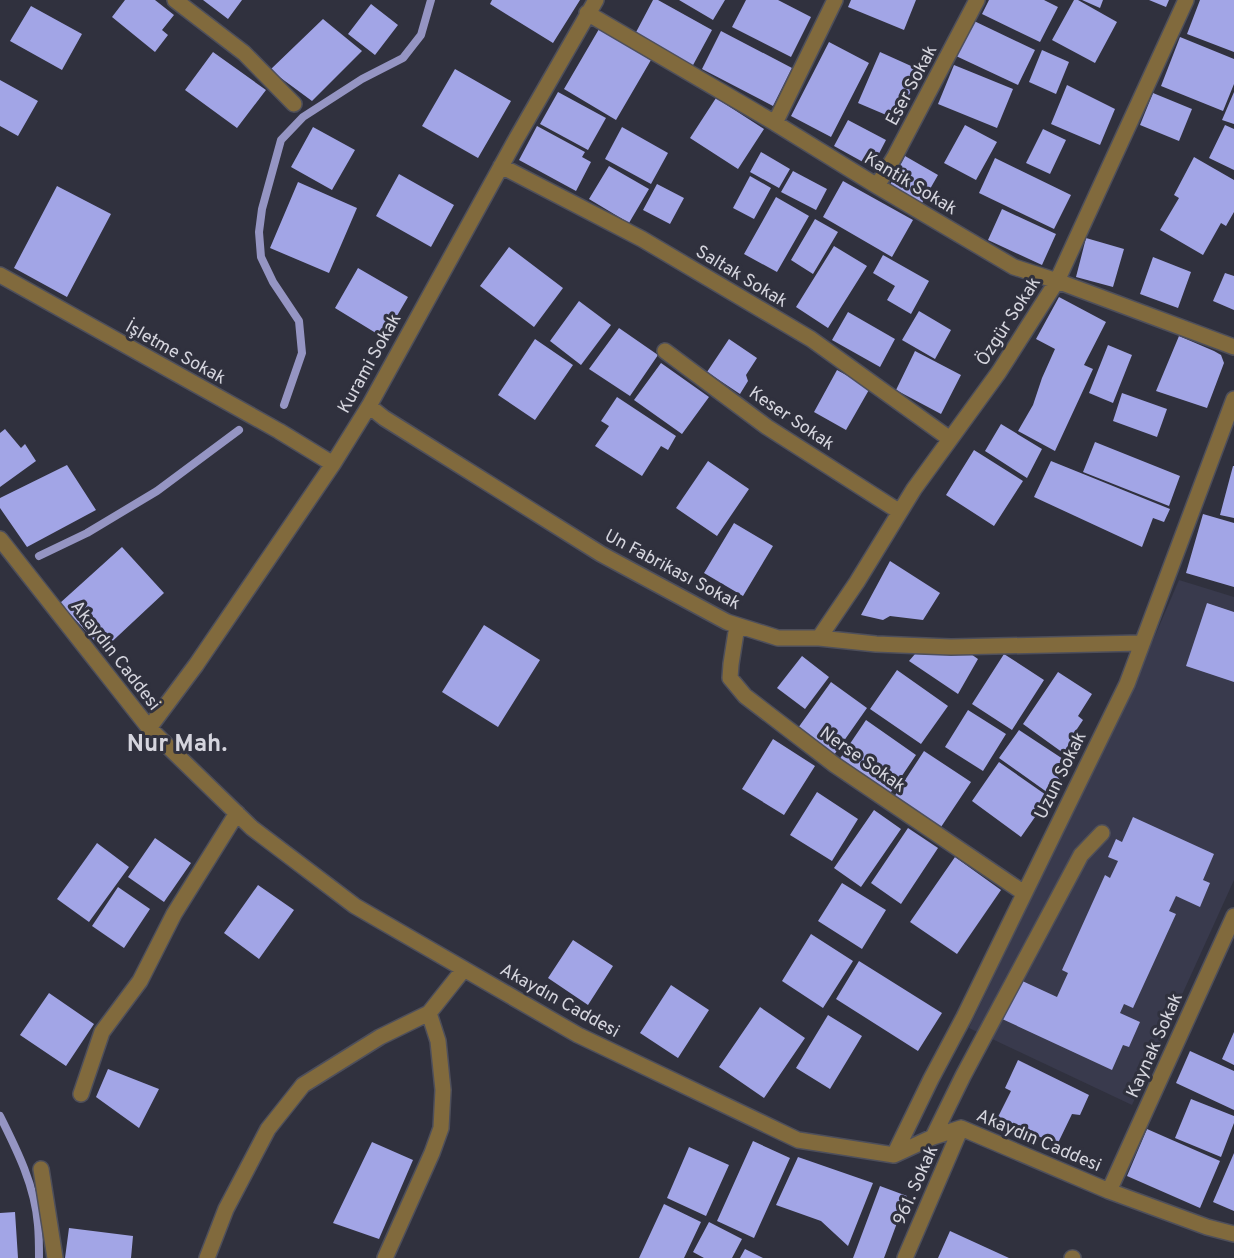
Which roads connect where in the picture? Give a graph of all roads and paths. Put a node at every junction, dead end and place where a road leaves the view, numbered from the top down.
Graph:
1 (175, 0) edge
2 (596, 0) edge
3 (835, 0) edge
4 (977, 0) edge
5 (1186, 0) edge
6 (587, 13) junction
7 (294, 104) dead end
8 (775, 123) junction
9 (501, 166) junction
10 (877, 186) junction
11 (0, 275) edge
12 (1057, 281) junction
13 (1234, 347) edge
14 (665, 351) dead end
15 (1234, 399) edge
16 (369, 406) junction
17 (950, 439) junction
18 (333, 464) junction
19 (900, 512) junction
20 (0, 539) edge
21 (737, 626) junction
22 (819, 638) junction
23 (1142, 643) junction
24 (149, 728) junction
25 (237, 813) junction
26 (1102, 833) dead end
27 (1024, 893) junction
28 (1234, 916) edge
29 (464, 969) junction
30 (429, 1013) junction
31 (81, 1094) dead end
32 (961, 1128) junction
33 (933, 1137) junction
34 (894, 1155) junction
35 (41, 1169) dead end
36 (1109, 1191) junction
37 (1234, 1234) edge
38 (55, 1258) edge
39 (207, 1258) edge
40 (385, 1258) edge
41 (905, 1258) edge

1 - 7 street
2 - 6 street, Kurami Sokak
3 - 8 street
4 - 10 street, Eser Sokak
5 - 12 street, Özgür Sokak
6 - 8 street, Kantik Sokak
6 - 9 street, Kurami Sokak
8 - 10 street, Kantik Sokak
9 - 16 street, Kurami Sokak
9 - 17 street, Saltak Sokak
10 - 12 street, Kantik Sokak
11 - 18 street, İşletme Sokak
12 - 13 street, Kantik Sokak
12 - 17 street, Özgür Sokak
14 - 19 street, Keser Sokak
15 - 23 street, Uzun Sokak
16 - 18 street, Kurami Sokak
16 - 21 street, Un Fabrikası Sokak
17 - 19 street, Özgür Sokak
18 - 24 street, Kurami Sokak
19 - 22 street, Özgür Sokak
20 - 24 street, Akaydın Caddesi
21 - 22 street, Un Fabrikası Sokak
21 - 27 street, Nerse Sokak
22 - 23 street, Un Fabrikası Sokak
23 - 27 street, Uzun Sokak
24 - 25 street, Akaydın Caddesi
25 - 29 street, Akaydın Caddesi
25 - 31 street
26 - 33 street
27 - 34 street, Uzun Sokak
28 - 36 street, Kaynak Sokak
29 - 30 street
29 - 34 street, Akaydın Caddesi
30 - 39 street
30 - 40 street
32 - 33 street, Akaydın Caddesi
32 - 36 street, Akaydın Caddesi
32 - 41 street, 961. Sokak
33 - 34 street, Akaydın Caddesi
35 - 38 street
36 - 37 street, Akaydın Caddesi

